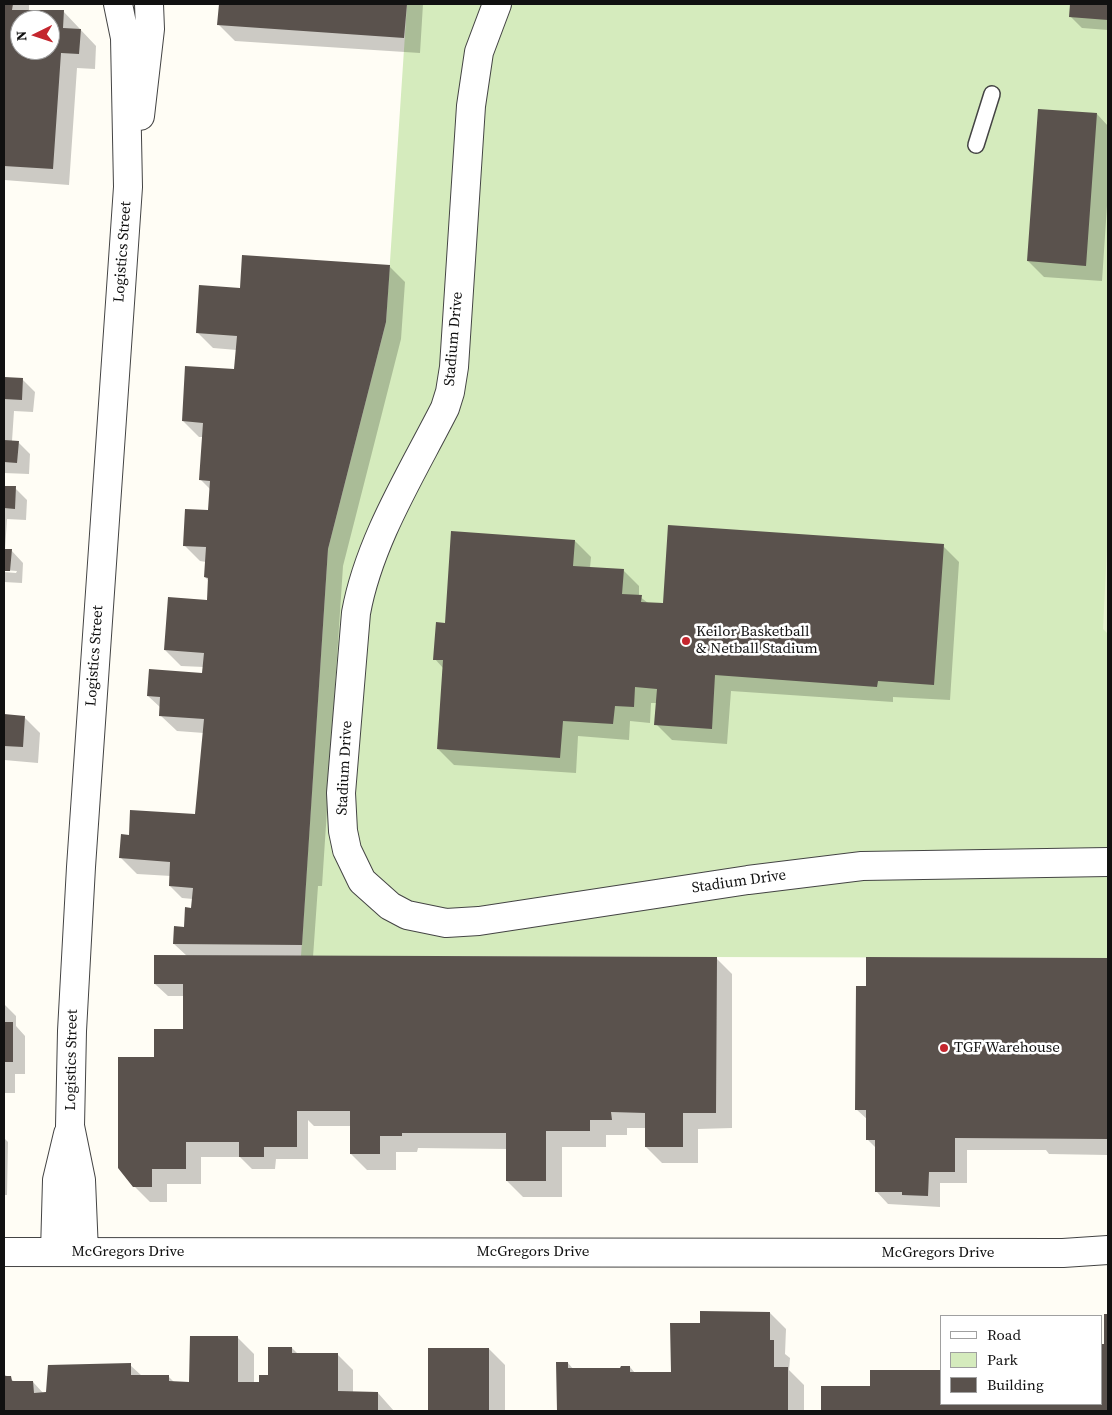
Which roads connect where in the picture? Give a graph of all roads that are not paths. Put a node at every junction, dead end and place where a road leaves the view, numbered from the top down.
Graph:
1 (118, 4) edge
2 (149, 4) edge
3 (497, 4) edge
4 (992, 94) dead end
5 (976, 146) dead end
6 (128, 187) junction
7 (1108, 862) edge
8 (70, 1126) junction
9 (1108, 1250) edge
10 (4, 1252) edge
11 (55, 1252) junction
12 (84, 1252) junction
13 (1063, 1253) junction
14 (1108, 1258) edge

1 - 6 street, Logistics Street
2 - 6 street, Logistics Street
3 - 7 street, Stadium Drive
4 - 5 lane
6 - 8 street, Logistics Street
8 - 11 street, Logistics Street
8 - 12 street, Logistics Street
9 - 13 street, McGregors Drive
10 - 11 street, McGregors Drive
11 - 12 street, McGregors Drive
12 - 13 street, McGregors Drive
13 - 14 street, McGregors Drive

